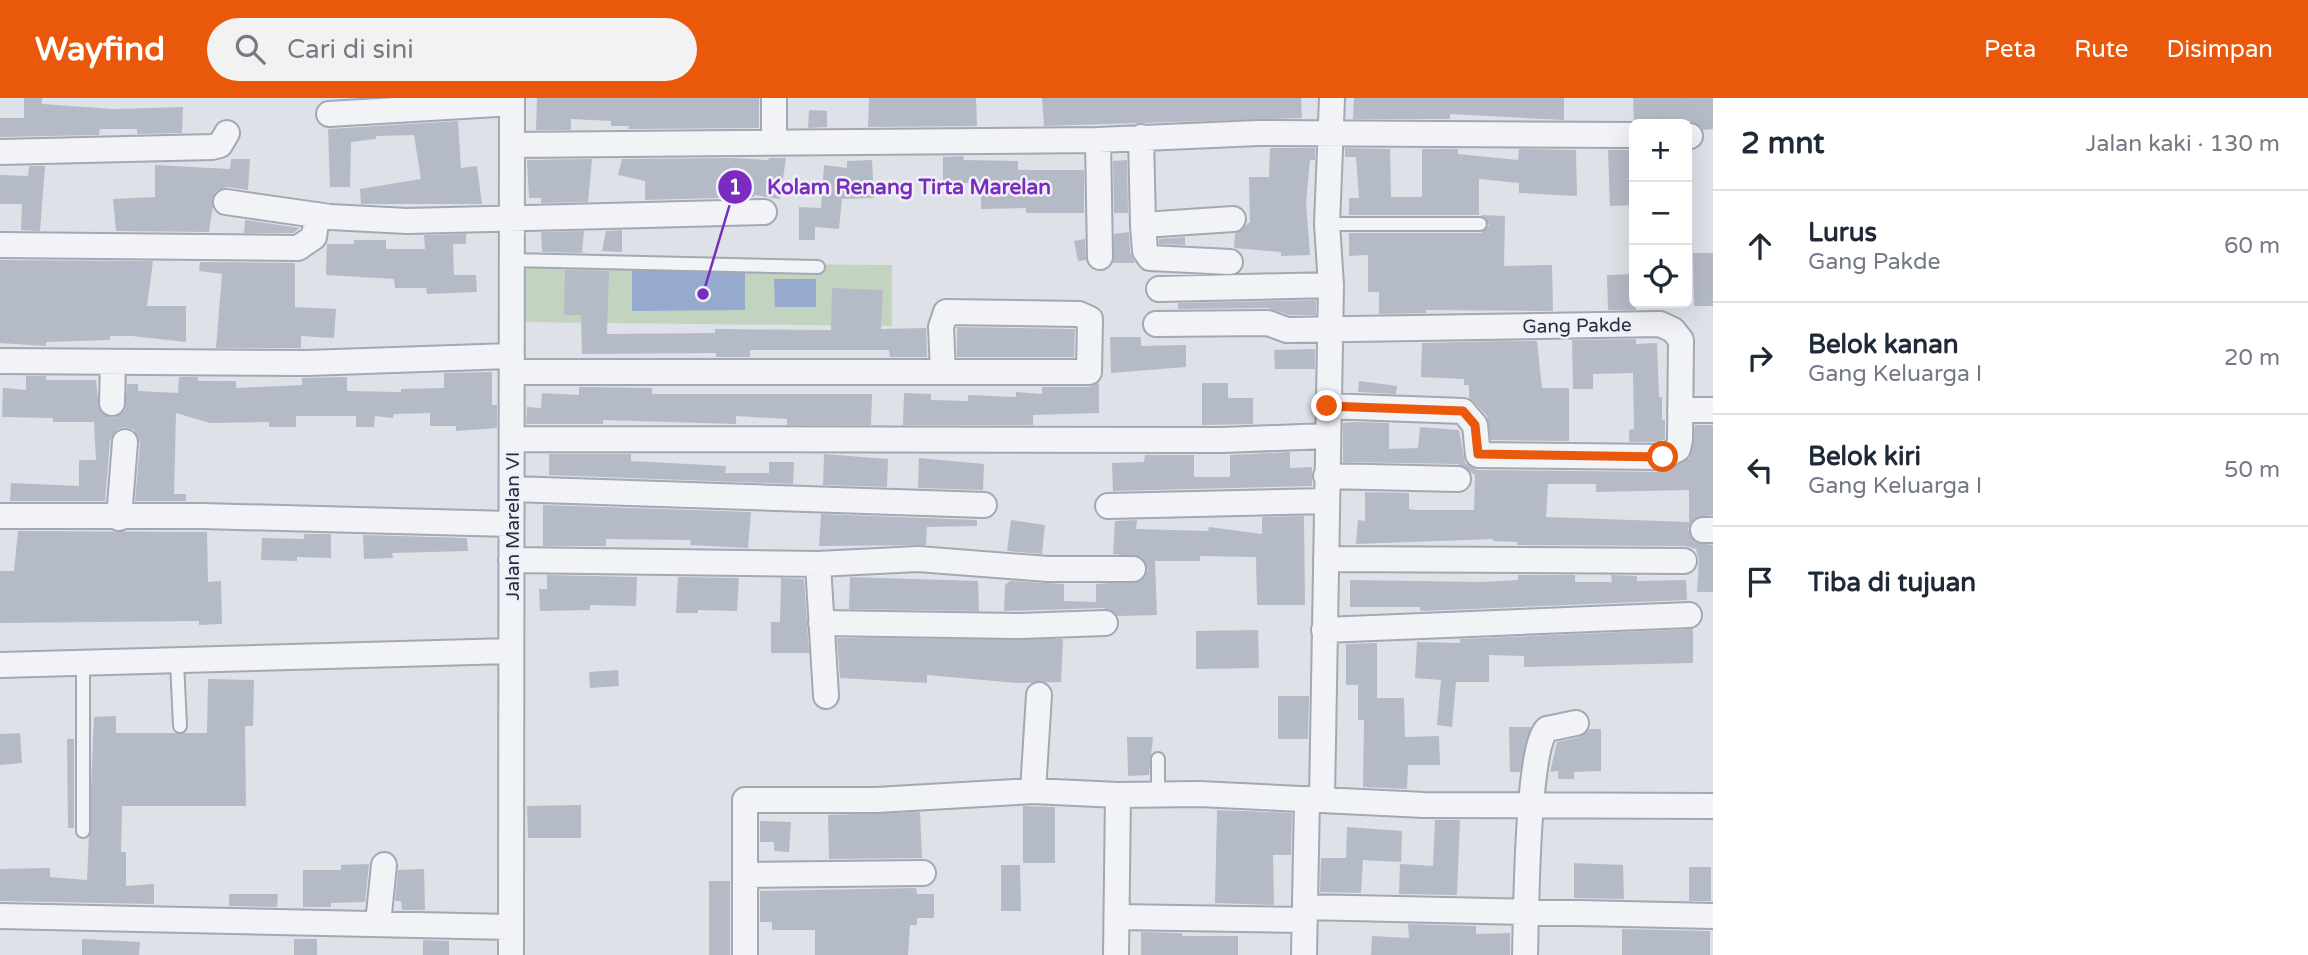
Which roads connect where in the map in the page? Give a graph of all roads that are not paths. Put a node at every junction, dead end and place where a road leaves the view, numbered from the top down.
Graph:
1 (774, 98) edge
2 (1332, 98) edge
3 (512, 100) edge
4 (329, 114) dead end
5 (227, 133) dead end
6 (1332, 134) junction
7 (1629, 135) edge
8 (1141, 137) junction
9 (1098, 140) junction
10 (774, 143) junction
11 (512, 145) junction
12 (0, 152) edge
13 (226, 202) dead end
14 (764, 212) dead end
15 (317, 215) junction
16 (512, 218) junction
17 (1233, 219) dead end
18 (1327, 224) junction
19 (1480, 224) dead end
20 (1143, 225) junction
21 (0, 245) edge
22 (1100, 257) dead end
23 (512, 260) junction
24 (1230, 262) dead end
25 (818, 267) dead end
26 (1331, 285) junction
27 (1159, 289) dead end
28 (1156, 324) dead end
29 (1329, 330) junction
30 (0, 361) edge
31 (113, 362) junction
32 (512, 364) junction
33 (943, 372) junction
34 (112, 403) dead end
35 (1327, 406) junction
36 (1680, 410) junction
37 (1713, 410) edge
38 (1327, 436) junction
39 (512, 439) junction
40 (125, 442) dead end
41 (1326, 476) junction
42 (1458, 479) dead end
43 (512, 489) junction
44 (1326, 501) junction
45 (984, 505) dead end
46 (1108, 506) dead end
47 (0, 516) edge
48 (119, 518) junction
49 (512, 524) junction
50 (1326, 559) junction
51 (511, 560) junction
52 (1684, 561) dead end
53 (818, 564) junction
54 (1133, 569) dead end
55 (1689, 615) dead end
56 (821, 623) junction
57 (1105, 623) dead end
58 (1324, 630) junction
59 (511, 652) junction
60 (177, 662) junction
61 (83, 664) junction
62 (0, 665) edge
63 (1039, 695) dead end
64 (826, 696) dead end
65 (1576, 723) dead end
66 (180, 726) dead end
67 (1158, 759) dead end
68 (1033, 791) junction
69 (1158, 794) junction
70 (1118, 796) junction
71 (1315, 799) junction
72 (1531, 805) junction
73 (1713, 806) edge
74 (83, 831) dead end
75 (384, 865) dead end
76 (923, 873) dead end
77 (745, 875) junction
78 (1526, 910) junction
79 (1305, 913) junction
80 (0, 916) edge
81 (1713, 916) edge
82 (1118, 917) junction
83 (378, 923) junction
84 (511, 927) junction
85 (511, 955) edge
86 (745, 955) edge
87 (1116, 955) edge
88 (1304, 955) edge
89 (1525, 955) edge

1 - 10 street
2 - 6 street
3 - 4 street
3 - 11 street, Jalan Marelan VI
5 - 12 street
6 - 7 street
6 - 8 street
6 - 18 street
8 - 9 street
8 - 20 street
9 - 10 street
9 - 22 street
10 - 11 street
11 - 16 street, Jalan Marelan VI
13 - 15 street
14 - 16 street
15 - 16 street
15 - 21 street
16 - 23 street, Jalan Marelan VI
17 - 20 street
18 - 19 lane
18 - 26 street
20 - 24 street
23 - 25 lane
23 - 32 street, Jalan Marelan VI
26 - 27 street
26 - 29 street
28 - 29 street, Gang Pakde
29 - 35 street
29 - 36 street, Gang Pakde
30 - 31 street
31 - 32 street
31 - 34 street
32 - 33 street
32 - 39 street, Jalan Marelan VI
33 - 33 street
35 - 36 street, Gang Pakde
35 - 38 street
36 - 37 street
38 - 39 street
38 - 41 street
39 - 43 street, Jalan Marelan VI
40 - 48 street
41 - 42 street
41 - 44 street
43 - 45 street
43 - 49 street, Jalan Marelan VI
44 - 46 street
44 - 50 street
47 - 48 street
48 - 49 street
49 - 51 street, Jalan Marelan VI
50 - 52 street
50 - 58 street
51 - 53 street
51 - 59 street, Jalan Marelan VI
53 - 54 street
53 - 56 street
55 - 58 street
56 - 57 street
56 - 64 street
58 - 71 street
59 - 60 street
59 - 84 street, Jalan Marelan VI
60 - 61 street
60 - 66 lane
61 - 62 street
61 - 74 lane
63 - 68 street
65 - 72 street
67 - 69 lane
68 - 70 street
68 - 77 street
69 - 70 street
69 - 71 street
70 - 82 street
71 - 72 street
71 - 79 street
72 - 73 street
72 - 78 street
75 - 83 street
76 - 77 street
77 - 86 street
78 - 79 street
78 - 81 street
78 - 89 street
79 - 82 street
79 - 88 street
80 - 83 street
82 - 87 street
83 - 84 street
84 - 85 street, Jalan Marelan VI

